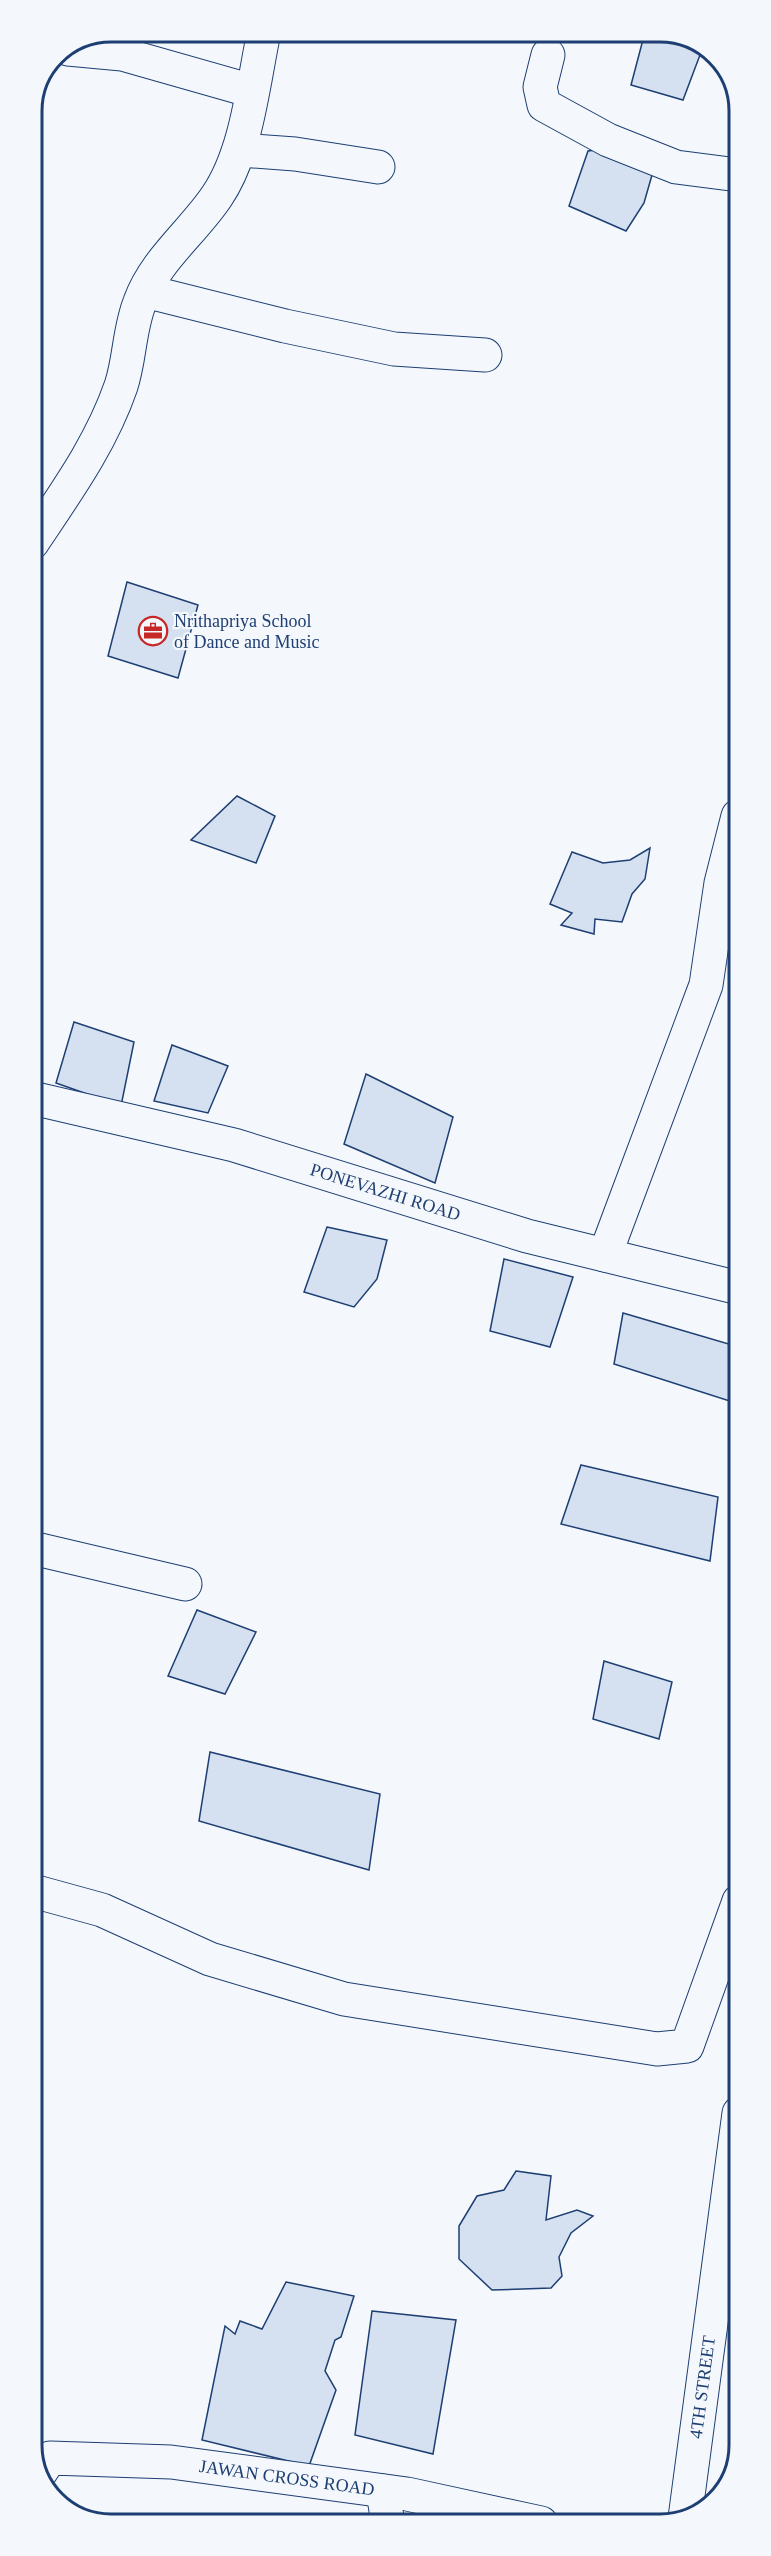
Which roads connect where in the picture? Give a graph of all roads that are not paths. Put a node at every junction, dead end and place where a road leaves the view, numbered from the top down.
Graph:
1 (262, 42) edge
2 (79, 50) edge
3 (548, 55) dead end
4 (252, 91) junction
5 (239, 150) junction
6 (378, 167) dead end
7 (729, 174) edge
8 (145, 291) junction
9 (485, 355) dead end
10 (42, 528) edge
11 (729, 851) edge
12 (42, 1100) edge
13 (605, 1255) junction
14 (729, 1286) edge
15 (42, 1550) edge
16 (186, 1584) dead end
17 (42, 1893) edge
18 (729, 1928) edge
19 (729, 2188) edge
20 (45, 2465) edge
21 (383, 2491) junction
22 (686, 2508) edge
23 (386, 2514) edge
24 (497, 2514) edge

1 - 4 street
2 - 4 street
3 - 7 street
4 - 5 street
5 - 6 street
5 - 8 street
8 - 9 street
8 - 10 street
11 - 13 street
12 - 13 street, PONEVAZHI ROAD
13 - 14 street, PONEVAZHI ROAD
15 - 16 street
17 - 18 street
19 - 22 street, 4TH STREET
20 - 21 street, JAWAN CROSS ROAD
21 - 23 street
21 - 24 street, JAWAN CROSS ROAD

